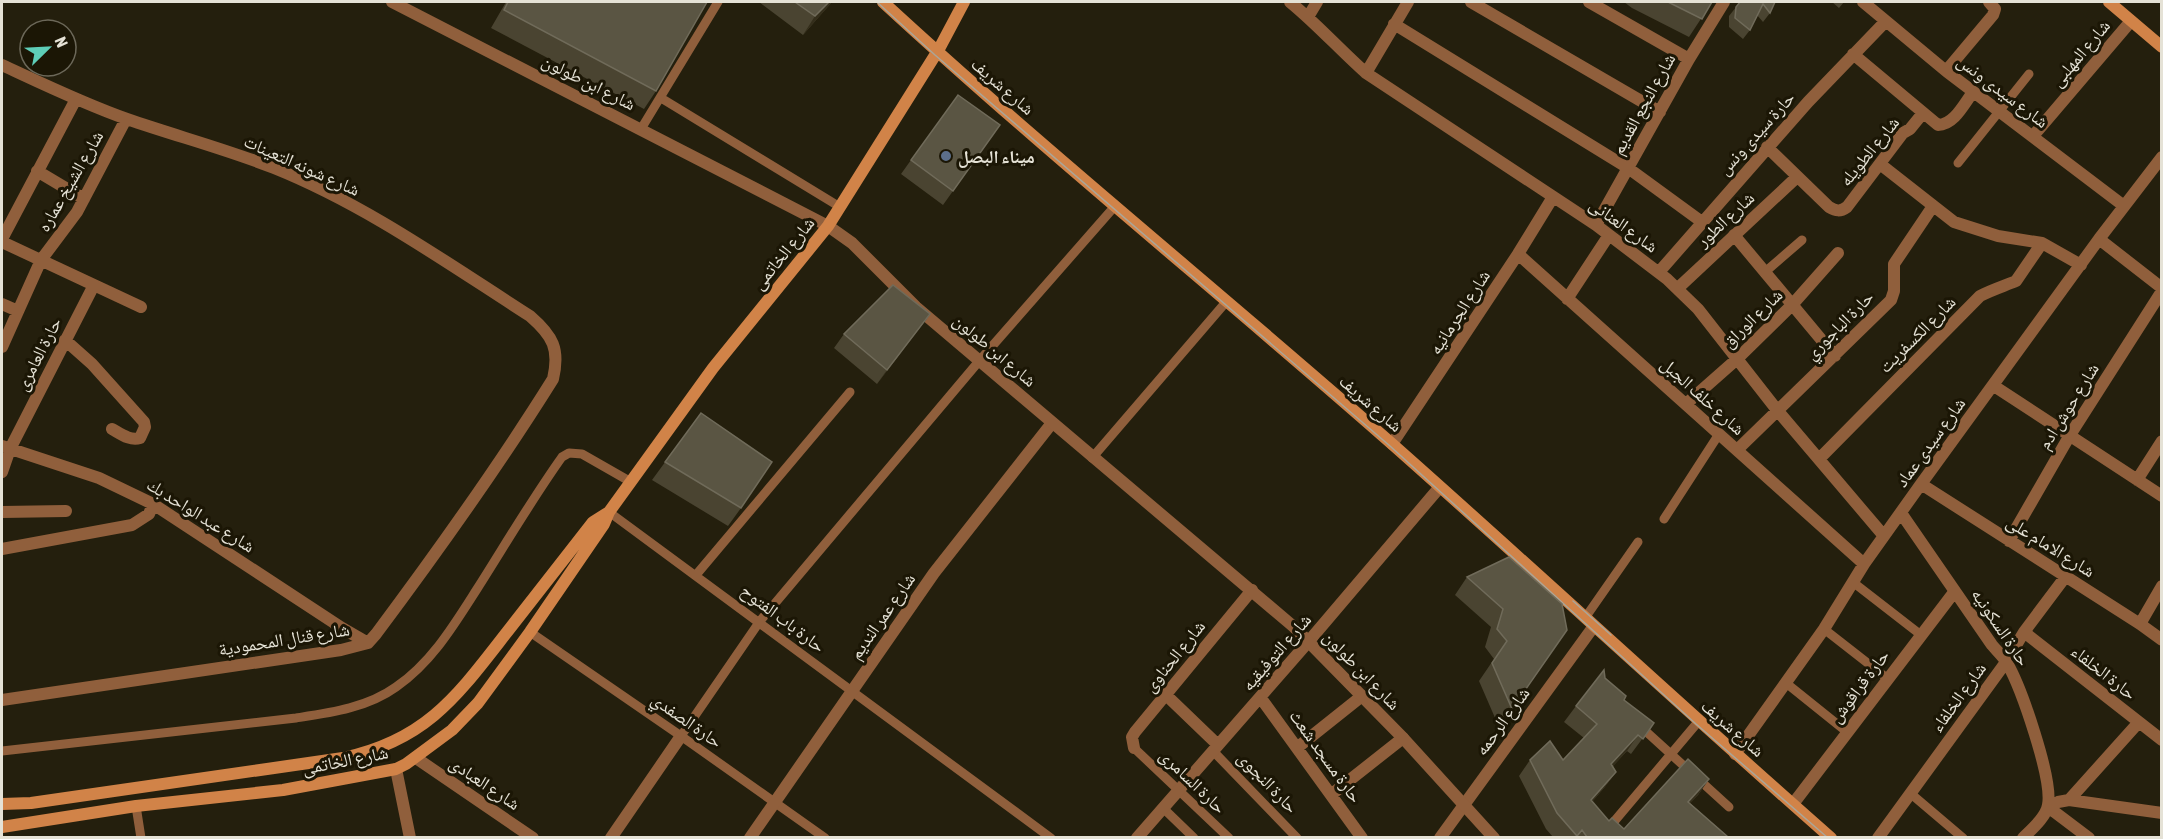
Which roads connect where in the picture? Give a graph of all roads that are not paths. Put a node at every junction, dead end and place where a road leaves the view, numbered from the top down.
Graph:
1 (392, 2) edge
2 (718, 2) edge
3 (883, 2) edge
4 (964, 2) edge
5 (1290, 2) edge
6 (1317, 2) edge
7 (1408, 2) edge
8 (1471, 2) edge
9 (1589, 2) edge
10 (1724, 2) edge
11 (1863, 2) edge
12 (1989, 2) edge
13 (2109, 2) edge
14 (1308, 17) junction
15 (2131, 21) junction
16 (1885, 22) junction
17 (1394, 24) junction
18 (2162, 48) edge
19 (937, 52) junction
20 (1852, 54) junction
21 (1689, 59) junction
22 (2, 65) edge
23 (1946, 72) junction
24 (1366, 73) junction
25 (2030, 74) dead end
26 (1973, 92) junction
27 (661, 98) junction
28 (76, 99) junction
29 (2000, 111) junction
30 (1660, 112) junction
31 (1923, 113) junction
32 (126, 119) junction
33 (641, 129) junction
34 (2033, 136) junction
35 (1767, 147) junction
36 (2162, 157) edge
37 (1880, 164) junction
38 (1958, 164) dead end
39 (1628, 168) junction
40 (37, 171) junction
41 (1797, 177) junction
42 (1553, 197) junction
43 (84, 199) junction
44 (1115, 206) junction
45 (2124, 206) junction
46 (840, 207) junction
47 (1933, 207) junction
48 (1702, 222) junction
49 (1596, 225) junction
50 (828, 226) junction
51 (1609, 235) junction
52 (1734, 235) junction
53 (2099, 239) junction
54 (2, 240) edge
55 (1802, 240) dead end
56 (2042, 243) junction
57 (1838, 253) dead end
58 (1518, 254) junction
59 (41, 260) junction
60 (2081, 265) junction
61 (1659, 272) junction
62 (1765, 272) junction
63 (94, 285) junction
64 (1678, 288) junction
65 (2162, 290) edge
66 (1567, 298) junction
67 (1226, 302) junction
68 (2, 304) edge
69 (1792, 305) junction
70 (141, 307) dead end
71 (18, 311) junction
72 (65, 340) junction
73 (2, 346) edge
74 (556, 351) joint
75 (1835, 356) junction
76 (1737, 359) junction
77 (980, 360) junction
78 (1994, 386) junction
79 (850, 392) dead end
80 (1686, 404) junction
81 (1778, 410) junction
82 (1052, 423) junction
83 (112, 429) dead end
84 (1719, 434) junction
85 (2070, 435) junction
86 (2162, 441) edge
87 (1392, 444) junction
88 (6, 448) edge
89 (1737, 450) junction
90 (1092, 458) junction
91 (1820, 459) junction
92 (2, 472) edge
93 (2137, 480) junction
94 (632, 482) junction
95 (1921, 484) junction
96 (1439, 488) junction
97 (2162, 496) edge
98 (153, 504) junction
99 (66, 511) dead end
100 (2, 512) edge
101 (609, 512) junction
102 (1901, 513) junction
103 (1664, 519) dead end
104 (1884, 536) junction
105 (2009, 541) junction
106 (1638, 542) dead end
107 (2, 549) edge
108 (1864, 564) junction
109 (696, 575) junction
110 (2066, 576) junction
111 (1854, 583) junction
112 (2162, 586) edge
113 (1252, 590) junction
114 (1955, 591) junction
115 (760, 621) junction
116 (1590, 622) junction
117 (2140, 624) junction
118 (1824, 629) junction
119 (530, 632) junction
120 (2024, 632) junction
121 (1921, 635) junction
122 (2162, 640) edge
123 (1309, 641) junction
124 (368, 643) junction
125 (2006, 662) junction
126 (1888, 679) junction
127 (1786, 683) junction
128 (852, 690) junction
129 (1166, 695) junction
130 (1362, 696) junction
131 (1260, 697) junction
132 (2, 700) edge
133 (1635, 722) edge
134 (1698, 722) junction
135 (2139, 722) junction
136 (1847, 732) junction
137 (681, 736) junction
138 (1403, 738) junction
139 (2162, 740) edge
140 (1298, 747) junction
141 (1134, 748) joint
142 (1215, 748) junction
143 (2, 751) edge
144 (1671, 754) junction
145 (1735, 754) junction
146 (416, 758) junction
147 (396, 769) junction
148 (1179, 790) junction
149 (1910, 793) junction
150 (1332, 794) junction
151 (2069, 800) junction
152 (774, 802) junction
153 (2, 804) edge
154 (1793, 804) junction
155 (1463, 805) junction
156 (136, 806) junction
157 (1729, 807) dead end
158 (2048, 807) junction
159 (1163, 808) junction
160 (2162, 813) edge
161 (1612, 824) edge
162 (2, 827) edge
163 (141, 837) edge
164 (410, 837) edge
165 (533, 837) edge
166 (611, 837) edge
167 (750, 837) edge
168 (825, 837) edge
169 (1051, 837) edge
170 (1137, 837) edge
171 (1194, 837) edge
172 (1228, 837) edge
173 (1297, 837) edge
174 (1362, 837) edge
175 (1440, 837) edge
176 (1494, 837) edge
177 (1831, 837) edge
178 (1878, 837) edge
179 (1963, 837) edge
180 (2023, 837) edge
181 (2089, 837) edge

1 - 33 street, شارع ابن طولون
2 - 27 lane
3 - 19 main road, شارع شريف
4 - 19 main road, شارع الخاتمى
5 - 14 street, شارع العنانى
6 - 14 street
7 - 17 street
8 - 30 street
9 - 21 street
10 - 21 street, شارع النجع القديم
11 - 16 street, شارع سيدى ونس
12 - 23 street
13 - 15 main road
14 - 24 street, شارع العنانى
15 - 18 main road
15 - 34 street, شارع المهلبى
16 - 20 street, حارة سيدى ونس
16 - 23 street, شارع سيدى ونس
17 - 24 street
17 - 39 street
19 - 44 main road, شارع شريف
19 - 46 main road, شارع الخاتمى
20 - 31 street
20 - 35 street, حارة سيدى ونس
21 - 30 street, شارع النجع القديم
22 - 28 street, شارع شونه التعينات
23 - 26 street, شارع سيدى ونس
24 - 42 street, شارع العنانى
25 - 29 lane
26 - 29 street, شارع سيدى ونس
26 - 31 street
27 - 33 lane
27 - 46 lane
28 - 32 street, شارع شونه التعينات
28 - 40 street
29 - 34 street, شارع سيدى ونس
29 - 38 lane
30 - 39 street, شارع النجع القديم
31 - 37 street, شارع الطويله
32 - 43 street, شارع الشيخ عماره
32 - 74 street, شارع شونه التعينات
33 - 50 street, شارع ابن طولون
34 - 45 street, شارع سيدى ونس
35 - 41 street
35 - 48 street, حارة سيدى ونس
36 - 45 street, شارع سيدى عماد
37 - 41 street, شارع الطويله
37 - 47 street
39 - 48 street
39 - 49 street, شارع النجع القديم
40 - 43 street
40 - 54 street
41 - 52 street, شارع الطور
42 - 49 street, شارع العنانى
42 - 58 street, شارع الجرمانيه
43 - 59 street, شارع الشيخ عماره
44 - 67 main road, شارع شريف
44 - 77 lane
45 - 53 street, شارع سيدى عماد
46 - 50 main road, شارع الخاتمى
47 - 56 street
47 - 75 street, حارة الباجوري
48 - 61 street, حارة سيدى ونس
49 - 51 street, شارع العنانى
50 - 77 street, شارع ابن طولون
50 - 94 main road, شارع الخاتمى
51 - 61 street, شارع العنانى
51 - 66 street
52 - 62 street
52 - 64 street, شارع الطور
53 - 60 street, شارع سيدى عماد
53 - 65 street
54 - 59 street, شارع الشيخ عماره
55 - 62 lane
56 - 60 street
56 - 91 street, شارع الكسفريت
57 - 69 street, شارع الوراق
58 - 66 street, شارع خلف الجبل
58 - 87 street, شارع الجرمانيه
59 - 63 street, شارع الشيخ عماره
59 - 71 street
60 - 78 street, شارع سيدى عماد
61 - 64 street, شارع العنانى
62 - 69 street
63 - 70 street, شارع الشيخ عماره
63 - 72 street, حارة العامرى
64 - 76 street, شارع العنانى
65 - 85 street, شارع حوش ادم
66 - 80 street, شارع خلف الجبل
67 - 87 main road, شارع شريف
67 - 90 lane
68 - 71 street
69 - 75 street
69 - 76 street, شارع الوراق
71 - 73 street
72 - 83 street
72 - 88 street, حارة العامرى
74 - 124 street, شارع قنال المحمودية
75 - 81 street, حارة الباجوري
76 - 80 street, شارع الوراق
76 - 81 street, شارع العنانى
77 - 82 street, شارع ابن طولون
77 - 115 lane
78 - 85 street
78 - 95 street, شارع سيدى عماد
79 - 109 lane
80 - 84 street, شارع خلف الجبل
81 - 89 street, حارة الباجوري
81 - 91 street, شارع العنانى
82 - 90 street, شارع ابن طولون
82 - 128 street, شارع عمر النديم
84 - 89 street, شارع خلف الجبل
84 - 103 lane
85 - 93 street
85 - 105 street, شارع حوش ادم
86 - 93 street
87 - 96 main road, شارع شريف
88 - 92 street, حارة العامرى
88 - 98 street, شارع عبد الواحد بك
89 - 108 street, شارع خلف الجبل
90 - 113 street, شارع ابن طولون
91 - 104 street, شارع العنانى
93 - 97 street
94 - 101 main road, شارع الخاتمى
94 - 143 lane
95 - 102 street, شارع سيدى عماد
95 - 105 street, شارع الامام على
96 - 116 main road, شارع شريف
96 - 123 street, شارع التوفيقيه
98 - 107 street
98 - 124 street, شارع عبد الواحد بك
99 - 100 street
101 - 109 lane, حارة باب الفتوح
101 - 119 main road, شارع الخاتمى
101 - 153 main road, شارع الخاتمى
102 - 104 street, شارع سيدى عماد
102 - 114 street, حارة السكونيه
104 - 108 street, شارع سيدى عماد
105 - 110 street, شارع الامام على
106 - 116 lane
108 - 111 street, شارع سيدى عماد
109 - 115 lane, حارة باب الفتوح
110 - 117 street, شارع الامام على
110 - 120 street, شارع الخلفاء
111 - 118 street, شارع سيدى عماد
111 - 121 lane
112 - 117 street
113 - 123 street, شارع ابن طولون
113 - 129 street, شارع الحناوى
114 - 121 street, حارة قراقوش
114 - 125 street, حارة السكونيه
115 - 128 lane, حارة باب الفتوح
115 - 137 lane
116 - 134 main road, شارع شريف
116 - 155 street, شارع الرحمه
117 - 122 street, شارع الامام على
118 - 126 lane
118 - 127 street, شارع سيدى عماد
119 - 137 lane, حارة الصفدي
119 - 146 main road, شارع الخاتمى
120 - 125 street, شارع الخلفاء
120 - 135 street, حارة الخلفاء
121 - 126 street, حارة قراقوش
123 - 130 street, شارع ابن طولون
123 - 131 street, شارع التوفيقيه
124 - 132 street, شارع قنال المحمودية
125 - 149 street, شارع الخلفاء
125 - 158 street, حارة السكونيه
126 - 136 street, حارة قراقوش
127 - 136 lane
127 - 145 street, شارع سيدى عماد
128 - 152 street, شارع عمر النديم
128 - 169 lane, حارة باب الفتوح
129 - 141 street, شارع الحناوى
129 - 142 street, حارة النجوى
130 - 138 street, شارع ابن طولون
130 - 140 street
131 - 140 street, حارة مسجد شعث
131 - 142 street, شارع التوفيقيه
133 - 144 lane
134 - 144 lane
134 - 145 main road, شارع شريف
135 - 139 street, حارة الخلفاء
135 - 151 street
136 - 154 street, حارة قراقوش
137 - 152 lane, حارة الصفدي
137 - 166 street
138 - 150 street
138 - 155 street, شارع ابن طولون
140 - 150 street, حارة مسجد شعث
141 - 148 lane, حارة السامرى
142 - 148 street, شارع التوفيقيه
142 - 173 lane, حارة النجوى
144 - 157 lane
144 - 161 lane
145 - 154 main road, شارع شريف
146 - 147 main road, شارع الخاتمى
146 - 165 street, شارع العبادى
147 - 156 main road, شارع الخاتمى
147 - 164 street
148 - 159 street, شارع التوفيقيه
148 - 172 lane, حارة السامرى
149 - 178 street, شارع الخلفاء
149 - 179 lane
150 - 174 street, حارة مسجد شعث
151 - 158 street
151 - 160 street
152 - 167 street, شارع عمر النديم
152 - 168 lane, حارة الصفدي
154 - 177 main road, شارع شريف
155 - 175 street, شارع الرحمه
155 - 176 street, شارع ابن طولون
156 - 162 main road, شارع الخاتمى
156 - 163 lane
158 - 180 street
158 - 181 street
159 - 170 street, شارع التوفيقيه
159 - 171 lane

